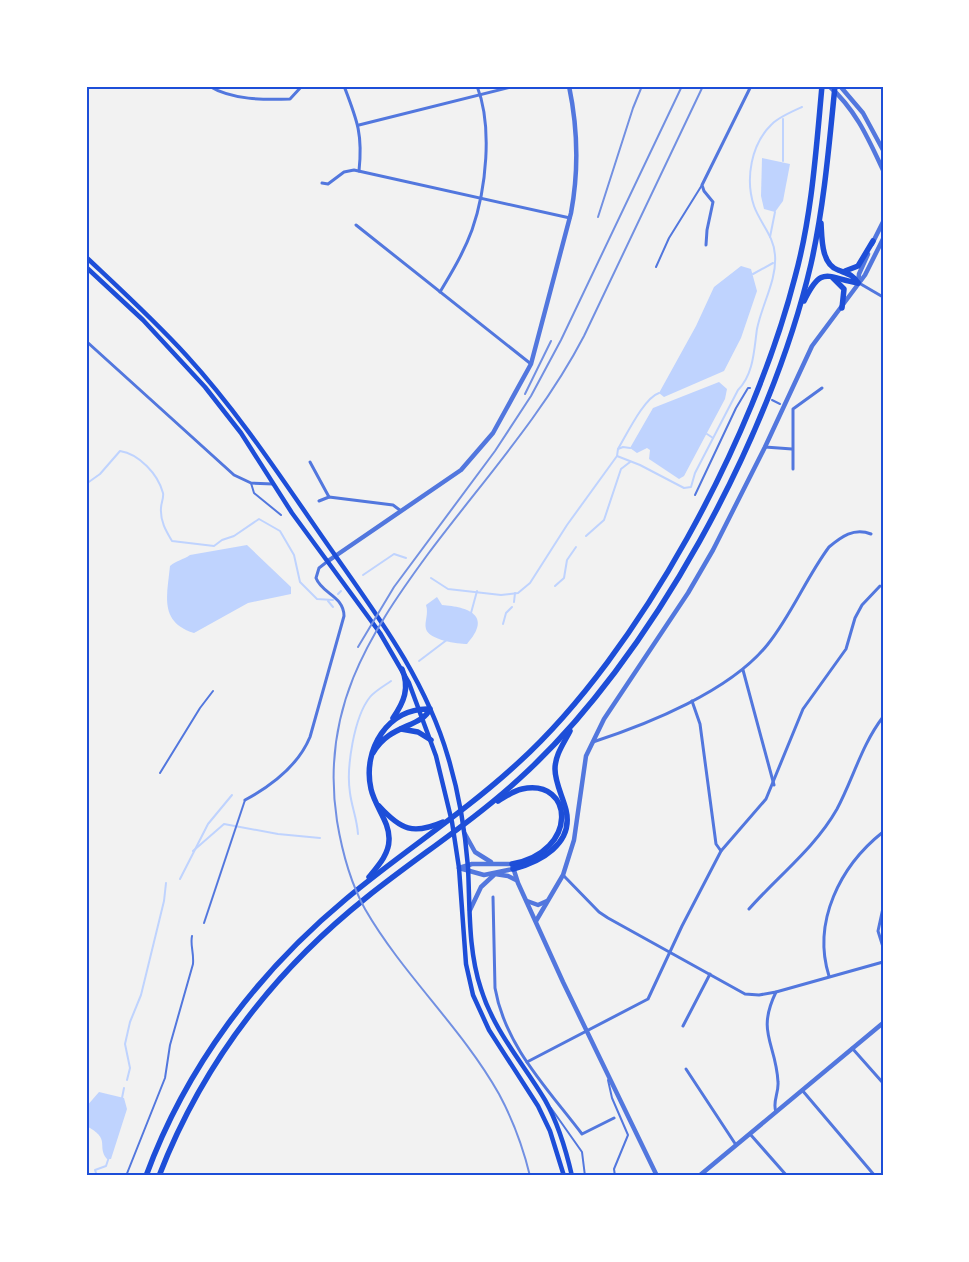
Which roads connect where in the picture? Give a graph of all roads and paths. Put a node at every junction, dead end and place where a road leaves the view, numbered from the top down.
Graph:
1 (209, 86) edge
2 (301, 86) edge
3 (344, 86) edge
4 (477, 86) edge
5 (515, 86) edge
6 (569, 86) edge
7 (751, 86) edge
8 (822, 86) edge
9 (829, 86) edge
10 (834, 86) edge
11 (840, 86) edge
12 (480, 94) junction
13 (359, 125) junction
14 (883, 150) edge
15 (359, 170) junction
16 (883, 170) edge
17 (322, 183) dead end
18 (702, 185) junction
19 (480, 199) junction
20 (821, 211) junction
21 (570, 218) junction
22 (883, 222) edge
23 (356, 225) dead end
24 (883, 239) edge
25 (874, 242) junction
26 (706, 245) dead end
27 (86, 257) edge
28 (86, 267) edge
29 (656, 267) dead end
30 (844, 271) junction
31 (826, 276) junction
32 (858, 283) junction
33 (440, 292) junction
34 (883, 297) edge
35 (842, 308) junction
36 (798, 310) junction
37 (86, 341) edge
38 (531, 364) junction
39 (750, 388) dead end
40 (822, 388) dead end
41 (772, 400) dead end
42 (780, 404) dead end
43 (765, 448) junction
44 (792, 449) junction
45 (310, 462) dead end
46 (793, 469) dead end
47 (251, 483) junction
48 (276, 485) junction
49 (695, 494) dead end
50 (329, 498) junction
51 (319, 501) dead end
52 (401, 511) junction
53 (280, 515) dead end
54 (870, 534) dead end
55 (335, 556) junction
56 (328, 561) junction
57 (880, 586) dead end
58 (402, 669) junction
59 (743, 670) junction
60 (213, 691) dead end
61 (692, 701) junction
62 (420, 708) junction
63 (430, 709) junction
64 (883, 717) edge
65 (423, 718) junction
66 (575, 722) junction
67 (390, 723) junction
68 (399, 729) junction
69 (431, 740) junction
70 (591, 743) junction
71 (373, 753) junction
72 (160, 773) dead end
73 (774, 784) junction
74 (245, 800) joint
75 (375, 801) junction
76 (482, 810) junction
77 (434, 828) junction
78 (464, 832) junction
79 (883, 832) edge
80 (722, 851) junction
81 (494, 863) junction
82 (467, 864) junction
83 (513, 866) junction
84 (459, 868) junction
85 (377, 871) junction
86 (468, 871) junction
87 (495, 874) junction
88 (563, 875) junction
89 (517, 881) junction
90 (493, 897) dead end
91 (552, 897) junction
92 (526, 900) junction
93 (883, 908) edge
94 (749, 909) dead end
95 (470, 912) junction
96 (536, 921) junction
97 (204, 923) dead end
98 (192, 936) dead end
99 (883, 948) edge
100 (671, 953) junction
101 (883, 962) edge
102 (710, 974) junction
103 (829, 976) junction
104 (776, 992) junction
105 (883, 1023) edge
106 (683, 1026) dead end
107 (588, 1032) junction
108 (852, 1048) junction
109 (527, 1062) junction
110 (686, 1069) dead end
111 (606, 1070) junction
112 (883, 1083) edge
113 (802, 1090) junction
114 (545, 1100) junction
115 (776, 1112) junction
116 (614, 1118) dead end
117 (750, 1134) junction
118 (736, 1145) junction
119 (159, 1175) edge
120 (126, 1176) edge
121 (146, 1176) edge
122 (564, 1176) edge
123 (572, 1176) edge
124 (585, 1176) edge
125 (615, 1176) edge
126 (657, 1176) edge
127 (700, 1176) edge
128 (787, 1176) edge
129 (875, 1176) edge

1 - 2 street
3 - 13 street
4 - 12 street
5 - 12 street
6 - 21 street
7 - 18 street
8 - 77 highway
9 - 16 street
10 - 20 highway
11 - 14 street
12 - 13 street
12 - 19 street
13 - 15 street
15 - 17 street
15 - 19 street
18 - 26 street
18 - 29 lane
19 - 21 street
19 - 33 street
20 - 30 highway
20 - 36 highway
21 - 38 street
22 - 25 street
23 - 33 street
24 - 32 street
25 - 30 highway
25 - 32 street
27 - 55 main road
28 - 48 main road
30 - 32 highway
31 - 32 highway
31 - 35 highway
31 - 36 highway
32 - 34 street
32 - 35 street
33 - 38 street
35 - 43 street
36 - 66 highway
37 - 47 street
38 - 52 street
39 - 49 lane
40 - 44 street
41 - 42 lane
43 - 44 street
43 - 70 street
44 - 46 street
45 - 50 street
47 - 48 street
47 - 53 lane
48 - 56 main road
50 - 51 street
50 - 52 street
52 - 55 street
54 - 59 street
55 - 56 street
55 - 63 main road
56 - 58 main road
56 - 74 street
57 - 73 street
58 - 62 main road
58 - 67 highway
59 - 61 street
59 - 73 street
60 - 72 lane
61 - 70 street
61 - 80 street
62 - 63 highway
62 - 65 main road
62 - 67 highway
63 - 65 highway
63 - 78 main road
64 - 94 street
65 - 68 highway
65 - 69 main road
66 - 76 highway
66 - 83 highway
67 - 71 highway
68 - 69 highway
68 - 71 highway
69 - 84 main road
70 - 88 street
71 - 75 highway
73 - 80 street
74 - 97 lane
75 - 77 highway
75 - 85 highway
76 - 83 highway
76 - 119 highway
77 - 85 highway
78 - 81 street
78 - 82 main road
79 - 103 street
80 - 100 street
81 - 82 street
81 - 83 street
82 - 84 street
82 - 86 main road
83 - 87 street
83 - 89 street
84 - 86 street
84 - 122 main road
85 - 121 highway
86 - 87 street
86 - 95 main road
87 - 89 street
87 - 95 street
88 - 91 street
88 - 100 street
89 - 92 street
90 - 109 street
91 - 92 street
91 - 96 street
92 - 96 street
93 - 99 street
95 - 114 main road
96 - 107 street
98 - 120 lane
100 - 102 street
100 - 107 street
101 - 103 street
102 - 104 street
102 - 106 street
103 - 104 street
104 - 115 street
105 - 108 street
107 - 109 street
107 - 111 street
108 - 112 street
108 - 113 street
109 - 116 street
110 - 118 street
111 - 125 lane
111 - 126 street
113 - 115 street
113 - 129 street
114 - 123 main road
114 - 124 lane
115 - 117 street
117 - 118 street
117 - 128 street
118 - 127 street

